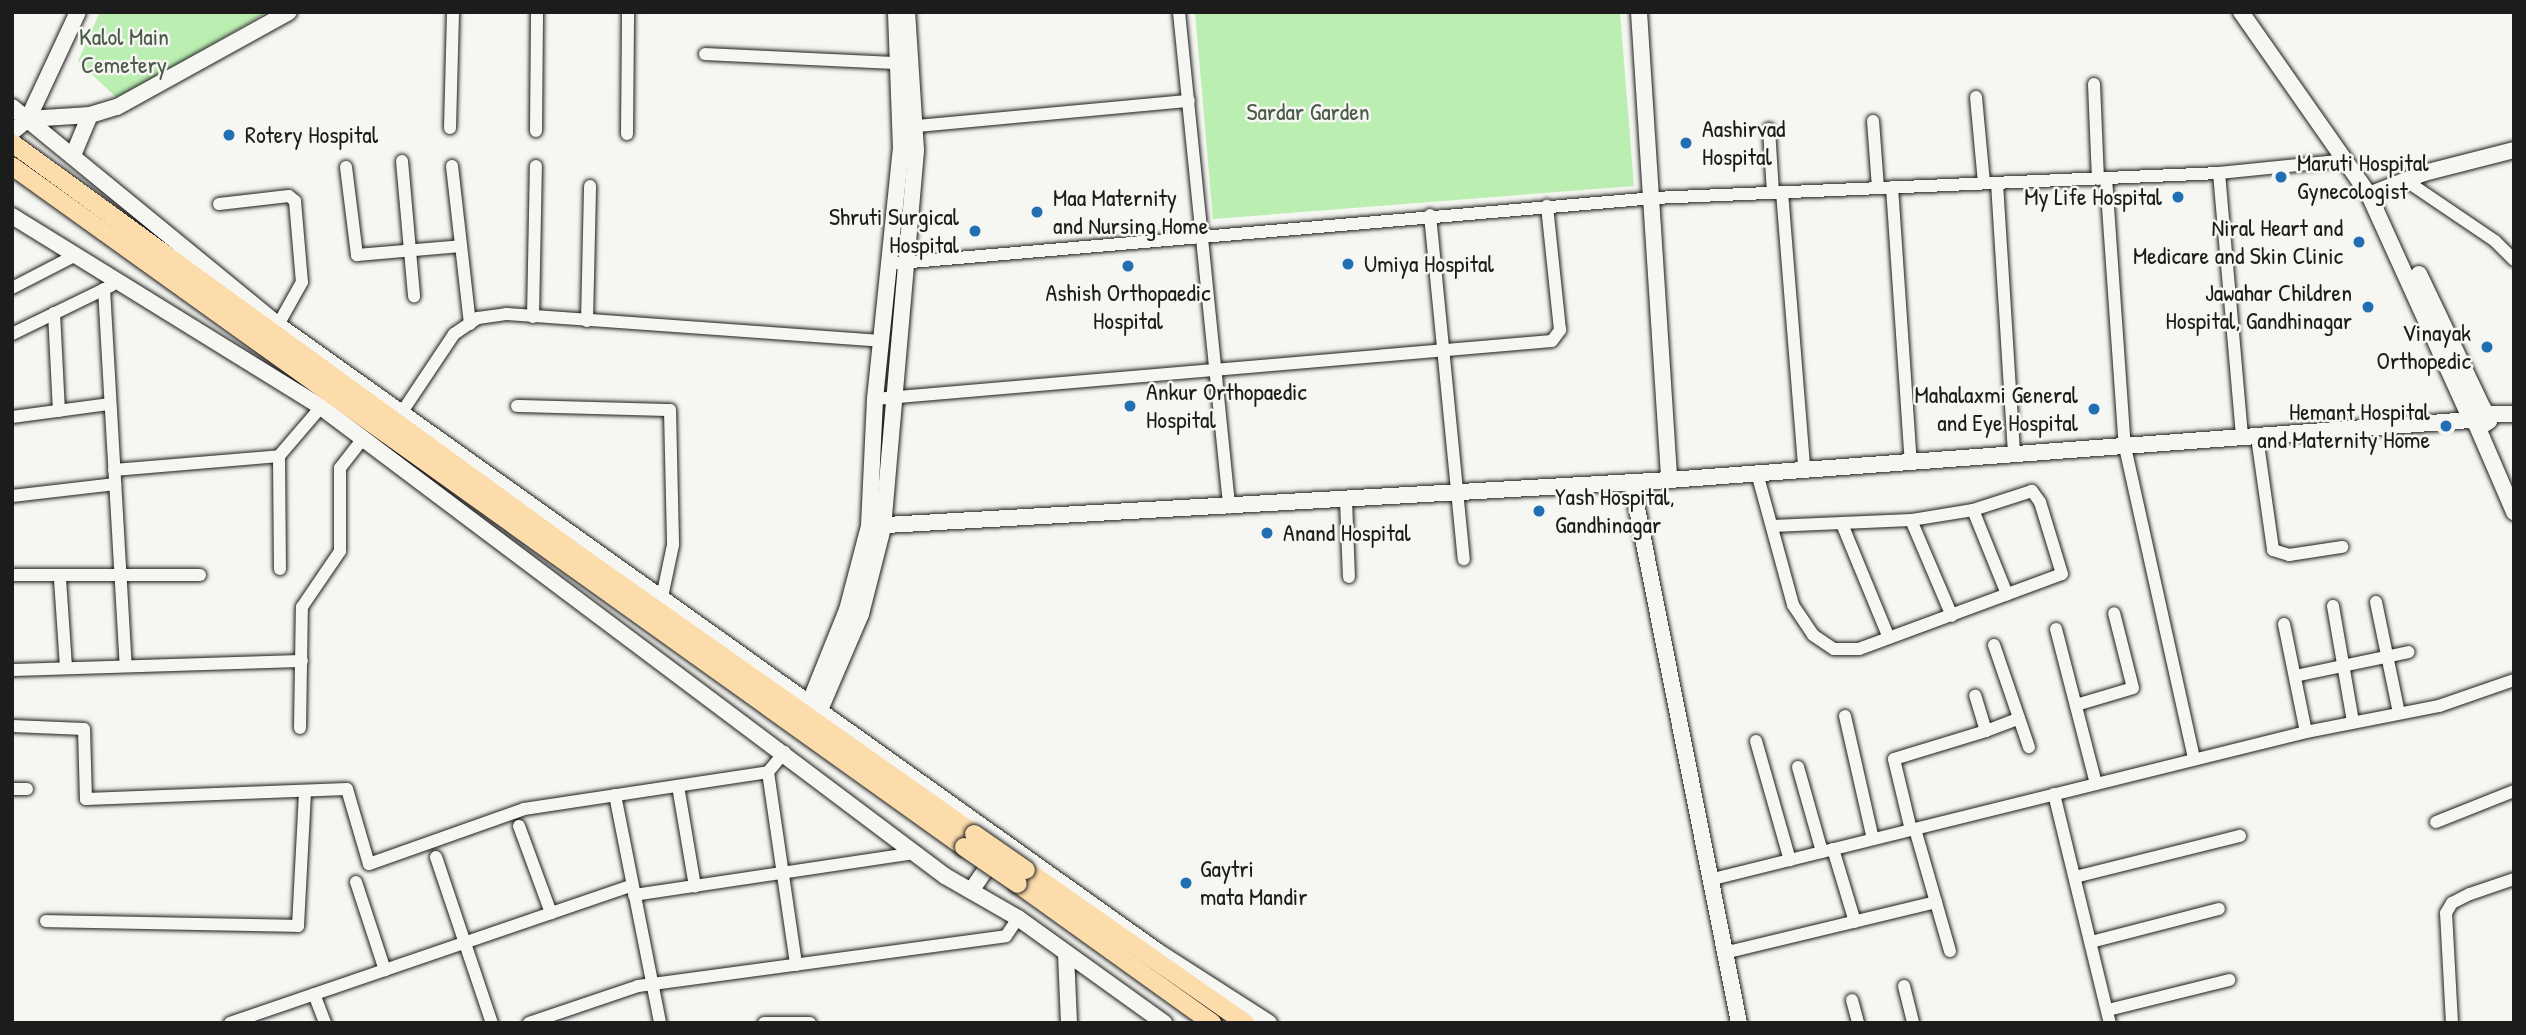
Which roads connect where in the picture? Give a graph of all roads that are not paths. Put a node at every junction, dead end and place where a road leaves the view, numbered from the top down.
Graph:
1 (78, 12) edge
2 (289, 12) edge
3 (453, 12) edge
4 (537, 12) edge
5 (628, 12) edge
6 (896, 12) edge
7 (907, 12) edge
8 (1180, 12) edge
9 (1639, 12) edge
10 (2241, 12) edge
11 (2254, 12) edge
12 (705, 54) dead end
13 (899, 63) junction
14 (2094, 84) dead end
15 (1976, 97) dead end
16 (1189, 101) junction
17 (12, 107) edge
18 (90, 115) junction
19 (28, 119) junction
20 (1873, 121) dead end
21 (909, 127) junction
22 (450, 128) dead end
23 (1769, 129) dead end
24 (536, 131) dead end
25 (12, 132) edge
26 (627, 134) dead end
27 (12, 144) edge
28 (2514, 150) edge
29 (74, 153) junction
30 (2347, 160) junction
31 (402, 161) dead end
32 (12, 166) edge
33 (452, 166) dead end
34 (536, 166) dead end
35 (346, 167) dead end
36 (2219, 173) junction
37 (41, 178) junction
38 (2102, 178) junction
39 (2404, 180) junction
40 (1991, 183) junction
41 (590, 186) dead end
42 (1885, 188) junction
43 (1777, 192) junction
44 (2374, 193) junction
45 (1654, 198) junction
46 (219, 205) dead end
47 (1547, 206) junction
48 (1430, 215) junction
49 (12, 216) edge
50 (1203, 236) junction
51 (461, 246) junction
52 (410, 249) junction
53 (74, 256) junction
54 (2514, 260) edge
55 (895, 264) junction
56 (111, 286) junction
57 (12, 288) edge
58 (414, 296) dead end
59 (54, 313) junction
60 (533, 317) junction
61 (587, 321) junction
62 (470, 324) junction
63 (278, 325) junction
64 (12, 334) edge
65 (882, 341) junction
66 (1444, 350) junction
67 (1217, 368) junction
68 (883, 399) junction
69 (110, 404) junction
70 (517, 406) dead end
71 (321, 407) junction
72 (59, 411) junction
73 (402, 412) junction
74 (2514, 414) edge
75 (12, 417) edge
76 (2479, 418) junction
77 (364, 437) junction
78 (2249, 438) junction
79 (2124, 447) junction
80 (2014, 455) junction
81 (279, 456) junction
82 (1911, 463) junction
83 (1804, 468) junction
84 (114, 470) junction
85 (1757, 473) junction
86 (1669, 480) junction
87 (1632, 483) junction
88 (115, 484) junction
89 (2514, 486) edge
90 (1457, 493) junction
91 (12, 496) edge
92 (1346, 500) junction
93 (1229, 507) junction
94 (1973, 510) junction
95 (2514, 512) edge
96 (1911, 520) junction
97 (1842, 524) junction
98 (1772, 526) junction
99 (876, 527) junction
100 (2342, 547) dead end
101 (1464, 559) dead end
102 (280, 569) dead end
103 (12, 575) edge
104 (200, 575) dead end
105 (119, 577) junction
106 (1349, 577) dead end
107 (60, 579) junction
108 (2007, 594) junction
109 (662, 597) junction
110 (2376, 602) dead end
111 (2333, 606) dead end
112 (2114, 613) dead end
113 (1952, 616) junction
114 (2284, 624) dead end
115 (2056, 629) dead end
116 (1889, 638) junction
117 (1994, 645) dead end
118 (2409, 652) dead end
119 (2389, 656) junction
120 (302, 661) junction
121 (126, 665) junction
122 (2343, 666) junction
123 (66, 667) junction
124 (12, 670) edge
125 (2295, 676) junction
126 (2514, 680) edge
127 (1975, 696) dead end
128 (2076, 705) junction
129 (814, 708) junction
130 (2399, 713) junction
131 (1844, 716) dead end
132 (2018, 719) junction
133 (2353, 722) junction
134 (12, 726) edge
135 (300, 728) dead end
136 (1986, 731) junction
137 (2306, 732) junction
138 (1756, 741) dead end
139 (2029, 747) dead end
140 (785, 752) junction
141 (2194, 759) junction
142 (1798, 766) dead end
143 (768, 772) junction
144 (2096, 784) junction
145 (678, 786) junction
146 (12, 789) edge
147 (27, 789) dead end
148 (305, 791) junction
149 (2514, 792) edge
150 (2054, 794) junction
151 (615, 795) junction
152 (2436, 822) dead end
153 (519, 826) dead end
154 (1913, 829) junction
155 (2240, 836) dead end
156 (1873, 839) junction
157 (1004, 842) junction
158 (1828, 851) junction
159 (915, 853) junction
160 (436, 857) dead end
161 (1790, 860) junction
162 (783, 876) junction
163 (1022, 877) junction
164 (2075, 877) junction
165 (2514, 879) edge
166 (1709, 880) junction
167 (356, 882) dead end
168 (695, 887) junction
169 (633, 890) junction
170 (971, 891) junction
171 (1936, 902) junction
172 (2218, 909) dead end
173 (551, 913) junction
174 (1017, 918) junction
175 (46, 920) dead end
176 (1855, 922) junction
177 (464, 942) junction
178 (2091, 942) junction
179 (1950, 951) dead end
180 (1724, 953) junction
181 (1066, 954) junction
182 (796, 965) junction
183 (385, 970) junction
184 (2229, 980) dead end
185 (653, 984) junction
186 (1904, 986) dead end
187 (314, 994) junction
188 (1852, 1000) dead end
189 (2109, 1016) edge
190 (230, 1023) edge
191 (325, 1023) edge
192 (492, 1023) edge
193 (529, 1023) edge
194 (660, 1023) edge
195 (764, 1023) edge
196 (810, 1023) edge
197 (1069, 1023) edge
198 (1164, 1023) edge
199 (1212, 1023) edge
200 (1245, 1023) edge
201 (1269, 1023) edge
202 (1739, 1023) edge
203 (1858, 1023) edge
204 (1913, 1023) edge
205 (2452, 1023) edge

1 - 19 street
2 - 18 street
3 - 22 street
4 - 24 street
5 - 26 street
6 - 13 street
7 - 21 street
8 - 16 street
9 - 45 street
10 - 30 street
11 - 44 street
12 - 13 street
13 - 21 street
14 - 38 street
15 - 40 street
16 - 21 street
16 - 50 street
17 - 19 street
18 - 19 street
18 - 29 street
19 - 25 street
19 - 29 street
20 - 42 street
21 - 55 street
23 - 43 street
27 - 37 main road
28 - 39 street
29 - 63 street
30 - 36 street
30 - 44 street
31 - 52 street
32 - 37 main road
33 - 51 street
34 - 60 street
35 - 52 street
36 - 38 street
36 - 78 street
37 - 163 main road, bridge
38 - 40 street
38 - 79 street
39 - 44 street
39 - 54 street
40 - 42 street
40 - 80 street
41 - 61 street
42 - 43 street
42 - 82 street
43 - 45 street
43 - 83 street
44 - 76 street
45 - 47 street
45 - 86 street
46 - 63 street
47 - 48 street
47 - 66 street
48 - 50 street
48 - 66 street
49 - 53 street
50 - 55 street
50 - 67 street
51 - 52 street
51 - 62 street
52 - 58 street
53 - 56 street
53 - 57 street
55 - 65 street
55 - 68 street
56 - 59 street
56 - 69 street
56 - 71 street
59 - 64 street
59 - 72 street
60 - 61 street
60 - 62 street
61 - 65 street
62 - 73 street
63 - 73 street
65 - 68 street
66 - 67 street
66 - 90 street
67 - 68 street
67 - 93 street
68 - 99 street
69 - 72 street
69 - 84 street
70 - 109 street
71 - 77 street
71 - 81 street
72 - 75 street
73 - 109 street
74 - 76 street
76 - 78 street
76 - 89 street
76 - 95 street
77 - 120 street
77 - 140 street
78 - 79 street
78 - 100 street
79 - 80 street
79 - 141 street
80 - 82 street
81 - 84 street
81 - 102 street
82 - 83 street
83 - 85 street
84 - 88 street
85 - 86 street
85 - 98 street
86 - 87 street
87 - 90 street
87 - 166 street
88 - 91 street
88 - 105 street
90 - 92 street
90 - 101 street
92 - 93 street
92 - 106 street
93 - 99 street
94 - 96 street
94 - 108 street
94 - 108 street
96 - 97 street
96 - 113 street
97 - 98 street
97 - 116 street
98 - 116 street
99 - 129 street
103 - 107 street
104 - 105 street
105 - 107 street
105 - 121 street
107 - 123 street
108 - 113 street
109 - 129 street
110 - 119 street
111 - 122 street
112 - 128 street
113 - 116 street
114 - 125 street
115 - 128 street
117 - 132 street
118 - 119 street
119 - 122 street
119 - 130 street
120 - 121 street
120 - 135 street
121 - 123 street
122 - 125 street
122 - 133 street
123 - 124 street
125 - 137 street
126 - 130 street
127 - 136 street
128 - 144 street
129 - 157 street
130 - 133 street
131 - 156 street
132 - 136 street
132 - 139 street
133 - 137 street
134 - 148 street
136 - 154 street
137 - 141 street
138 - 161 street
140 - 143 street
140 - 159 street
141 - 144 street
142 - 158 street
143 - 145 street
143 - 162 street
144 - 150 street
145 - 151 street
145 - 168 street
146 - 147 street
148 - 151 street
148 - 175 street
149 - 152 street
150 - 154 street
150 - 164 street
151 - 169 street
153 - 173 street
154 - 156 street
154 - 171 street
155 - 164 street
156 - 158 street
157 - 170 street
157 - 201 street
158 - 161 street
158 - 176 street
159 - 162 street
159 - 170 street
160 - 177 street
161 - 166 street
162 - 168 street
162 - 182 street
163 - 199 main road
163 - 200 main road
164 - 178 street
165 - 205 street
166 - 180 street
167 - 183 street
168 - 169 street
169 - 173 street
169 - 185 street
170 - 174 street
171 - 176 street
171 - 179 street
172 - 178 street
173 - 177 street
174 - 181 street
174 - 182 street
176 - 180 street
177 - 183 street
177 - 192 street
178 - 189 street
180 - 202 street
181 - 197 street
181 - 198 street
182 - 185 street
183 - 187 street
184 - 189 street
185 - 193 street
185 - 194 street
186 - 204 street
187 - 190 street
187 - 191 street
188 - 203 street
195 - 196 street

